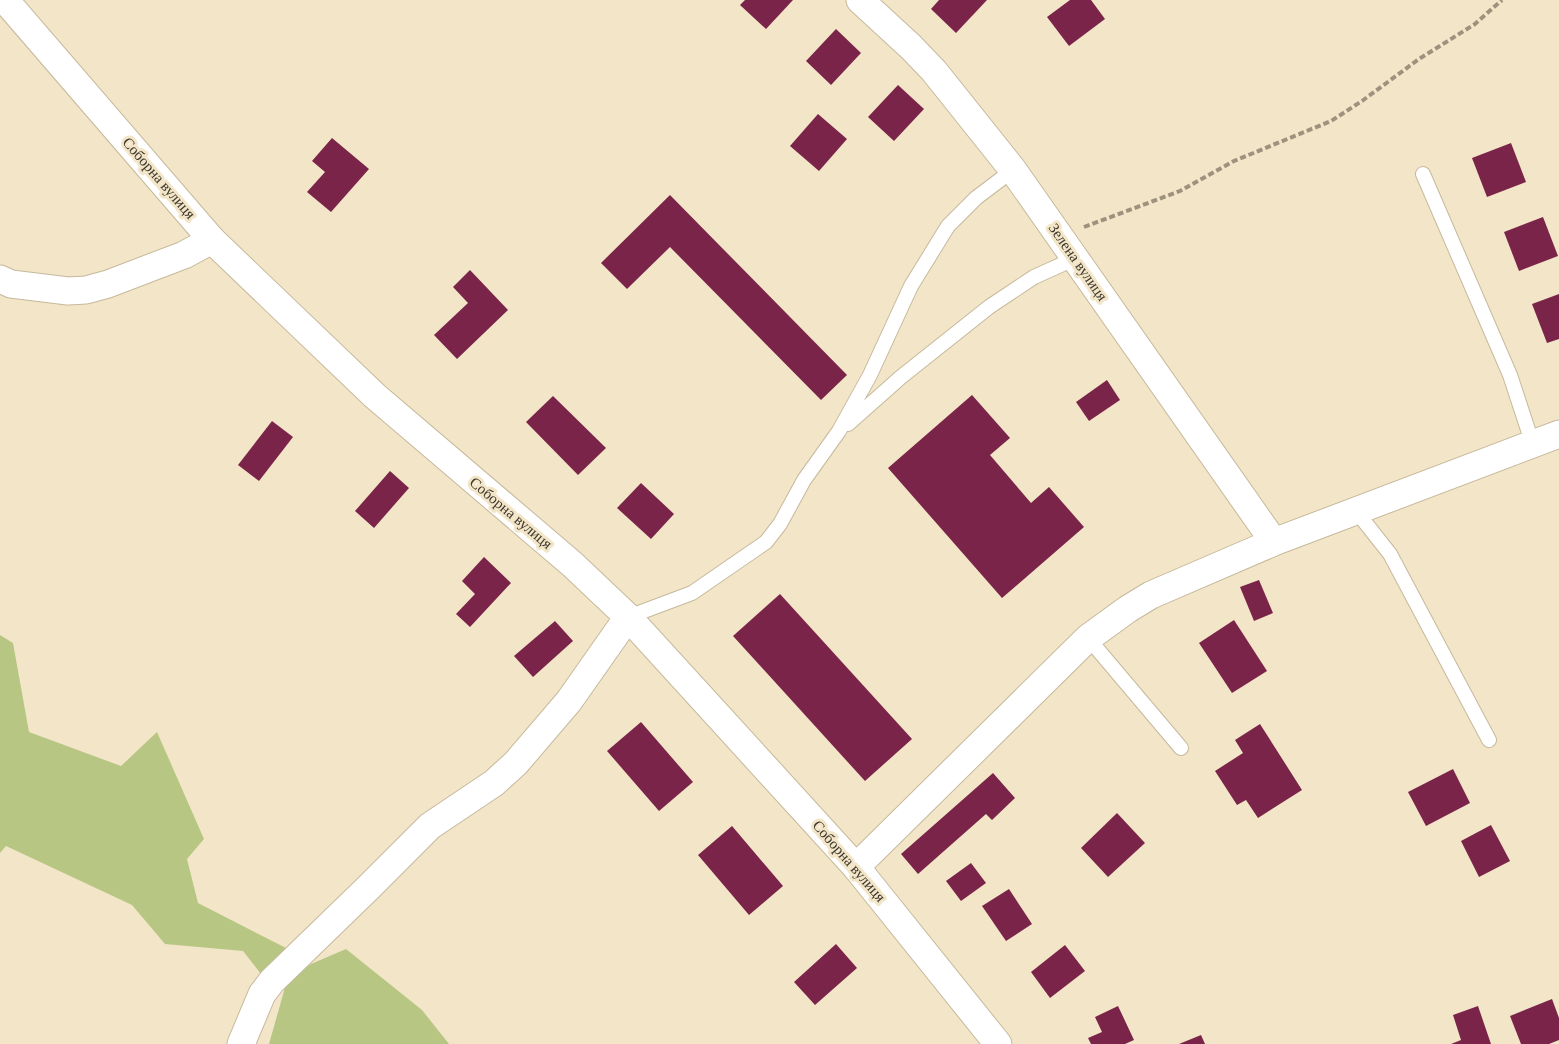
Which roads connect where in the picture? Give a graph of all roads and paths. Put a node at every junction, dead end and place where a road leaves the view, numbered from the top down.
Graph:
1 (5, 0) edge
2 (860, 0) edge
3 (1502, 0) edge
4 (1013, 170) junction
5 (1423, 174) dead end
6 (1060, 236) junction
7 (212, 240) junction
8 (1076, 258) junction
9 (0, 279) edge
10 (840, 431) junction
11 (1559, 434) edge
12 (1533, 445) junction
13 (1356, 511) junction
14 (1274, 542) junction
15 (627, 618) junction
16 (1088, 638) junction
17 (1489, 740) dead end
18 (1181, 748) dead end
19 (856, 867) junction
20 (241, 1044) edge
21 (998, 1044) edge

1 - 7 street, Соборна вулиця
2 - 4 street, Зелена вулиця
3 - 6 path
4 - 6 street, Зелена вулиця
4 - 10 lane
5 - 12 lane
6 - 8 street, Зелена вулиця
7 - 9 street
7 - 15 street, Соборна вулиця
8 - 10 lane
8 - 14 street, Зелена вулиця
10 - 15 lane
11 - 12 street
12 - 13 street
13 - 14 street
13 - 17 lane
14 - 16 street
15 - 19 street, Соборна вулиця
15 - 20 street
16 - 18 lane
16 - 19 street
19 - 21 street, Соборна вулиця

